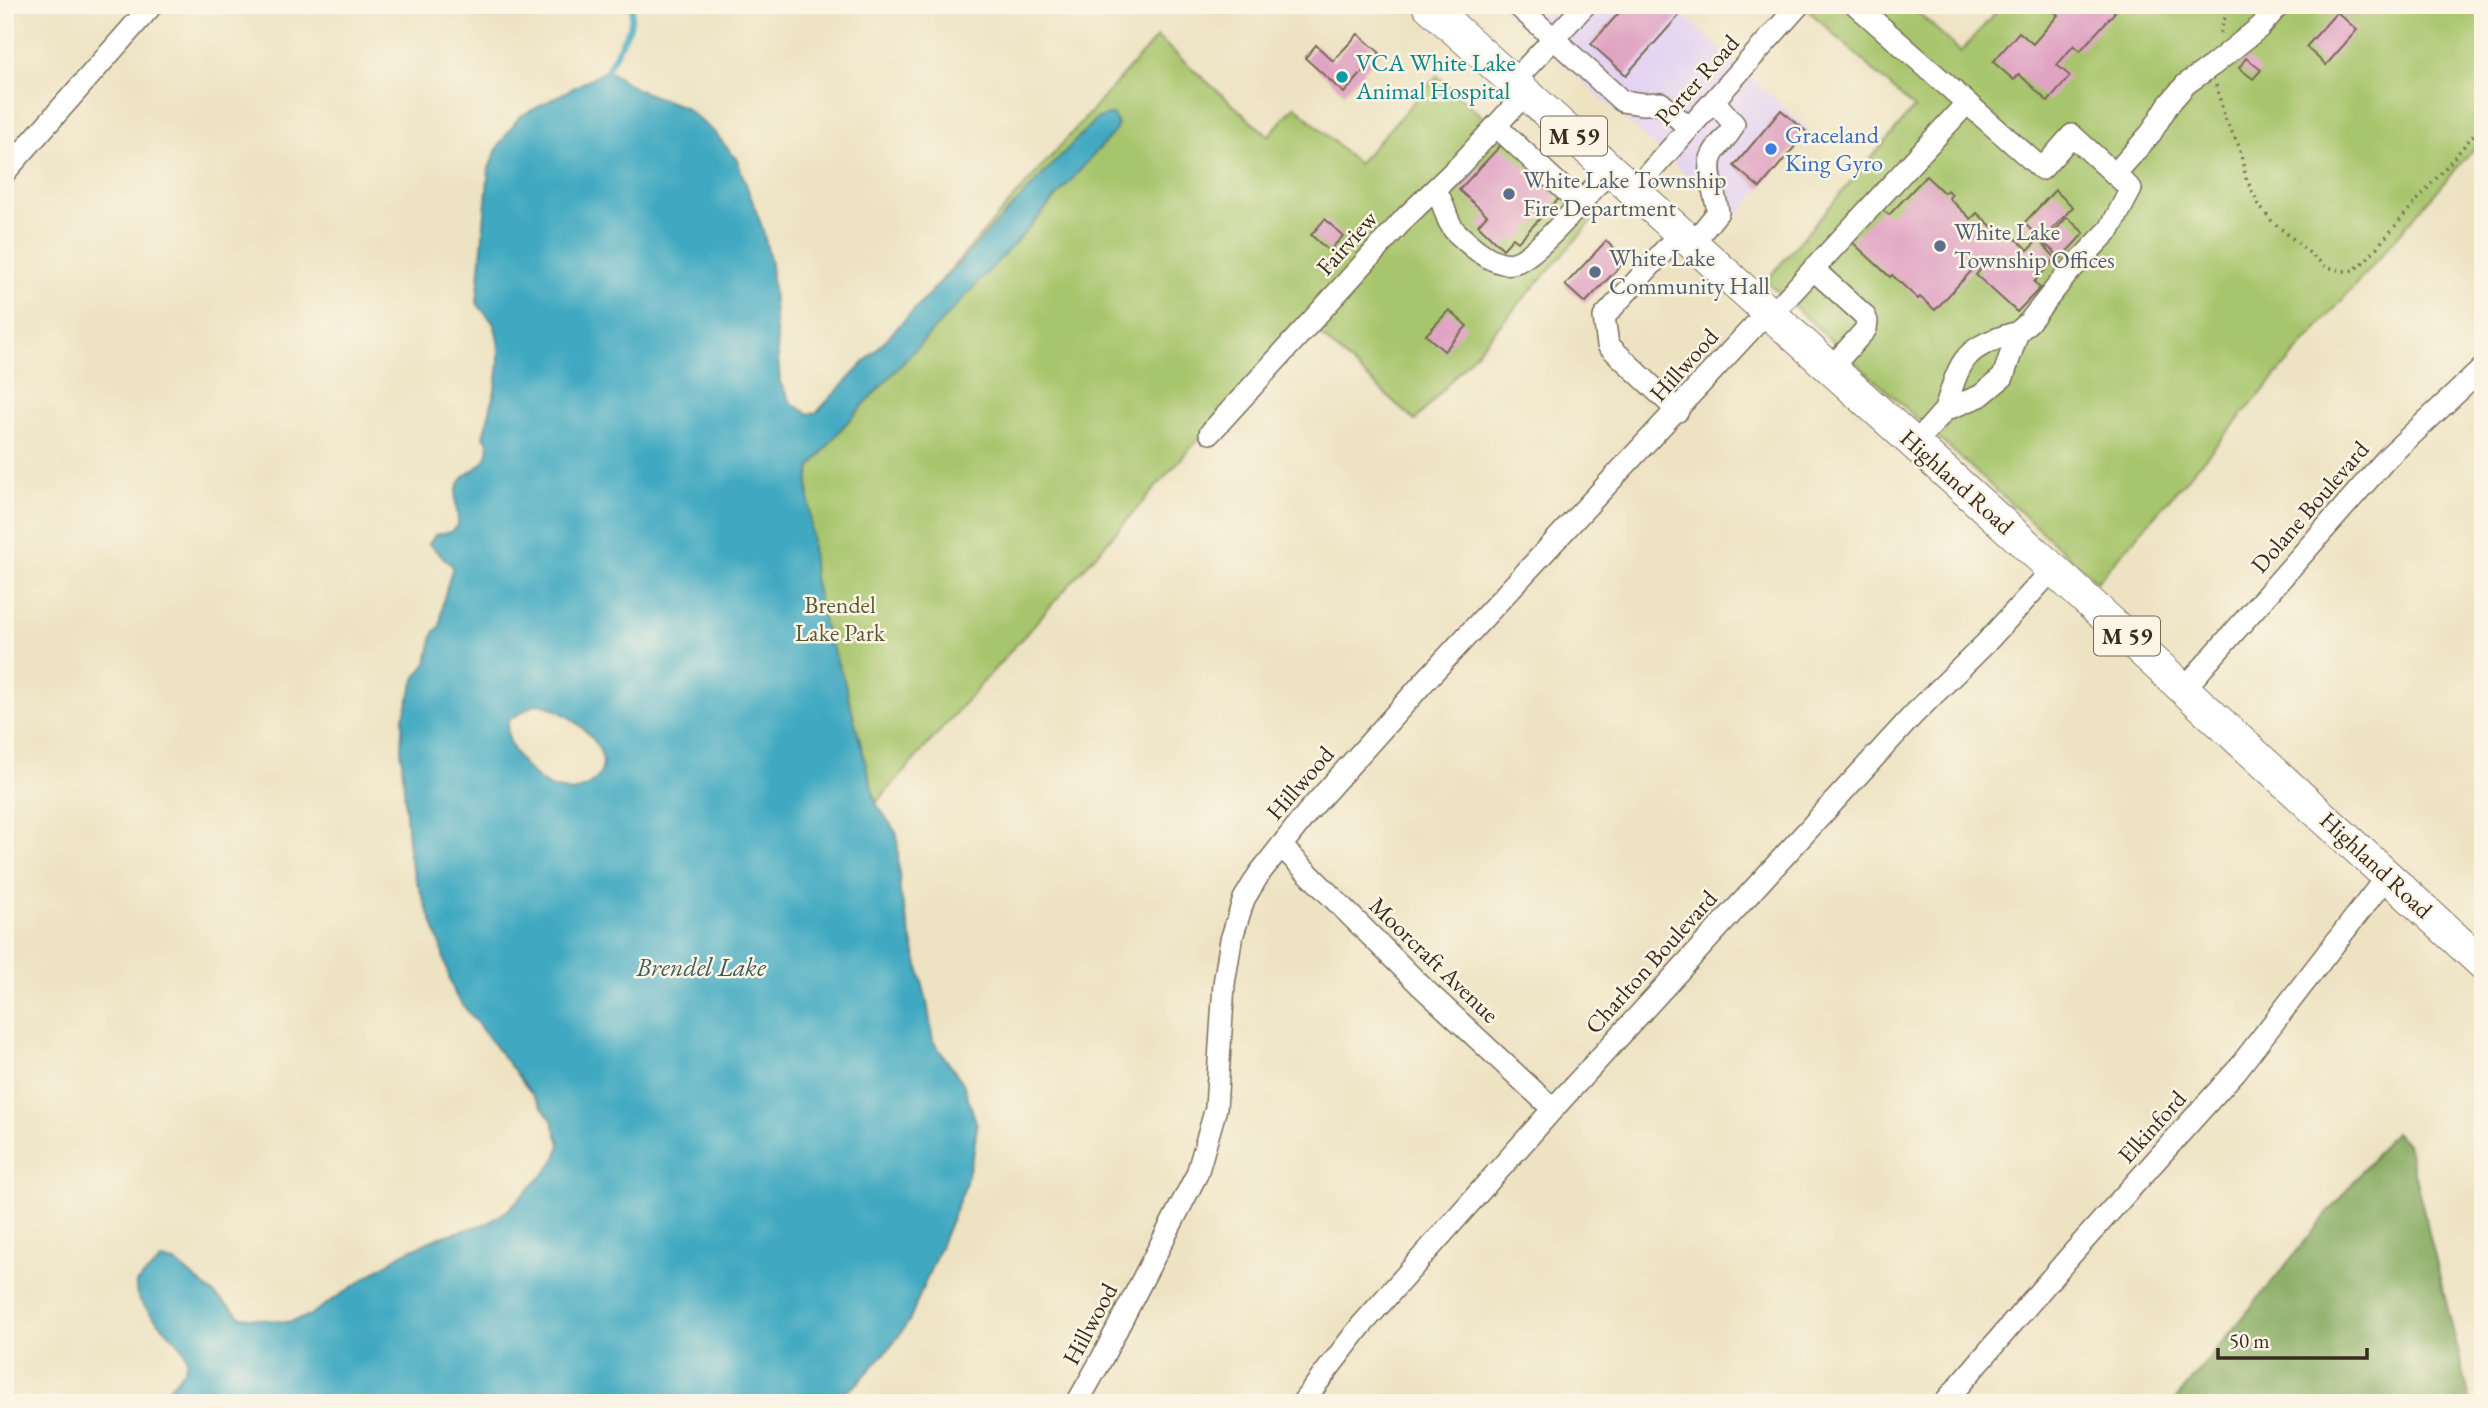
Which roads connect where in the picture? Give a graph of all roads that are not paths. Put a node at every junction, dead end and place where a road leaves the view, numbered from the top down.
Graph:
1 (152, 5) edge
2 (1428, 5) edge
3 (1517, 5) edge
4 (1585, 5) edge
5 (1799, 5) edge
6 (1856, 5) edge
7 (2279, 5) edge
8 (1553, 39) junction
9 (1520, 88) junction
10 (1714, 101) junction
11 (1967, 103) junction
12 (1496, 126) junction
13 (1689, 128) junction
14 (1611, 169) junction
15 (5, 172) edge
16 (2115, 174) junction
17 (1634, 190) junction
18 (1434, 191) junction
19 (1579, 203) junction
20 (1687, 238) junction
21 (1813, 269) junction
22 (1770, 313) junction
23 (2018, 332) junction
24 (1831, 368) junction
25 (2483, 368) edge
26 (1945, 410) junction
27 (1678, 411) junction
28 (1210, 433) dead end
29 (1915, 444) junction
30 (2053, 569) junction
31 (2184, 689) junction
32 (1281, 846) junction
33 (2387, 876) junction
34 (2483, 964) edge
35 (1553, 1108) junction
36 (1077, 1403) edge
37 (1302, 1403) edge
38 (1944, 1403) edge

1 - 15 street
2 - 9 highway, Highland Road / M 59
3 - 8 street
4 - 8 street, Fairview
5 - 10 street, Porter Road
6 - 11 street
7 - 16 street
8 - 9 street, Fairview
8 - 13 street
9 - 12 street, Fairview
9 - 14 highway, Highland Road / M 59
10 - 13 street, Porter Road
10 - 20 street
11 - 16 street
11 - 21 street, Hillwood
12 - 18 street, Fairview
12 - 19 street
13 - 17 street, Porter Road
14 - 17 highway, Highland Road / M 59
14 - 19 street
16 - 23 street
17 - 20 highway, Highland Road / M 59
18 - 19 street
18 - 28 street, Fairview
20 - 22 highway, Highland Road / M 59
20 - 27 street
21 - 22 street, Hillwood
21 - 24 street
22 - 24 highway, Highland Road / M 59
22 - 27 street, Hillwood
23 - 26 street
23 - 26 street
24 - 29 highway, Highland Road / M 59
25 - 31 street, Dolane Boulevard
26 - 29 street
27 - 32 street, Hillwood
29 - 30 highway, Highland Road / M 59
30 - 31 highway, Highland Road / M 59
30 - 35 street, Charlton Boulevard
31 - 33 highway, Highland Road / M 59
32 - 35 street, Moorcraft Avenue
32 - 36 street, Hillwood
33 - 34 highway, Highland Road / M 59
33 - 38 street, Elkinford
35 - 37 street, Charlton Boulevard

